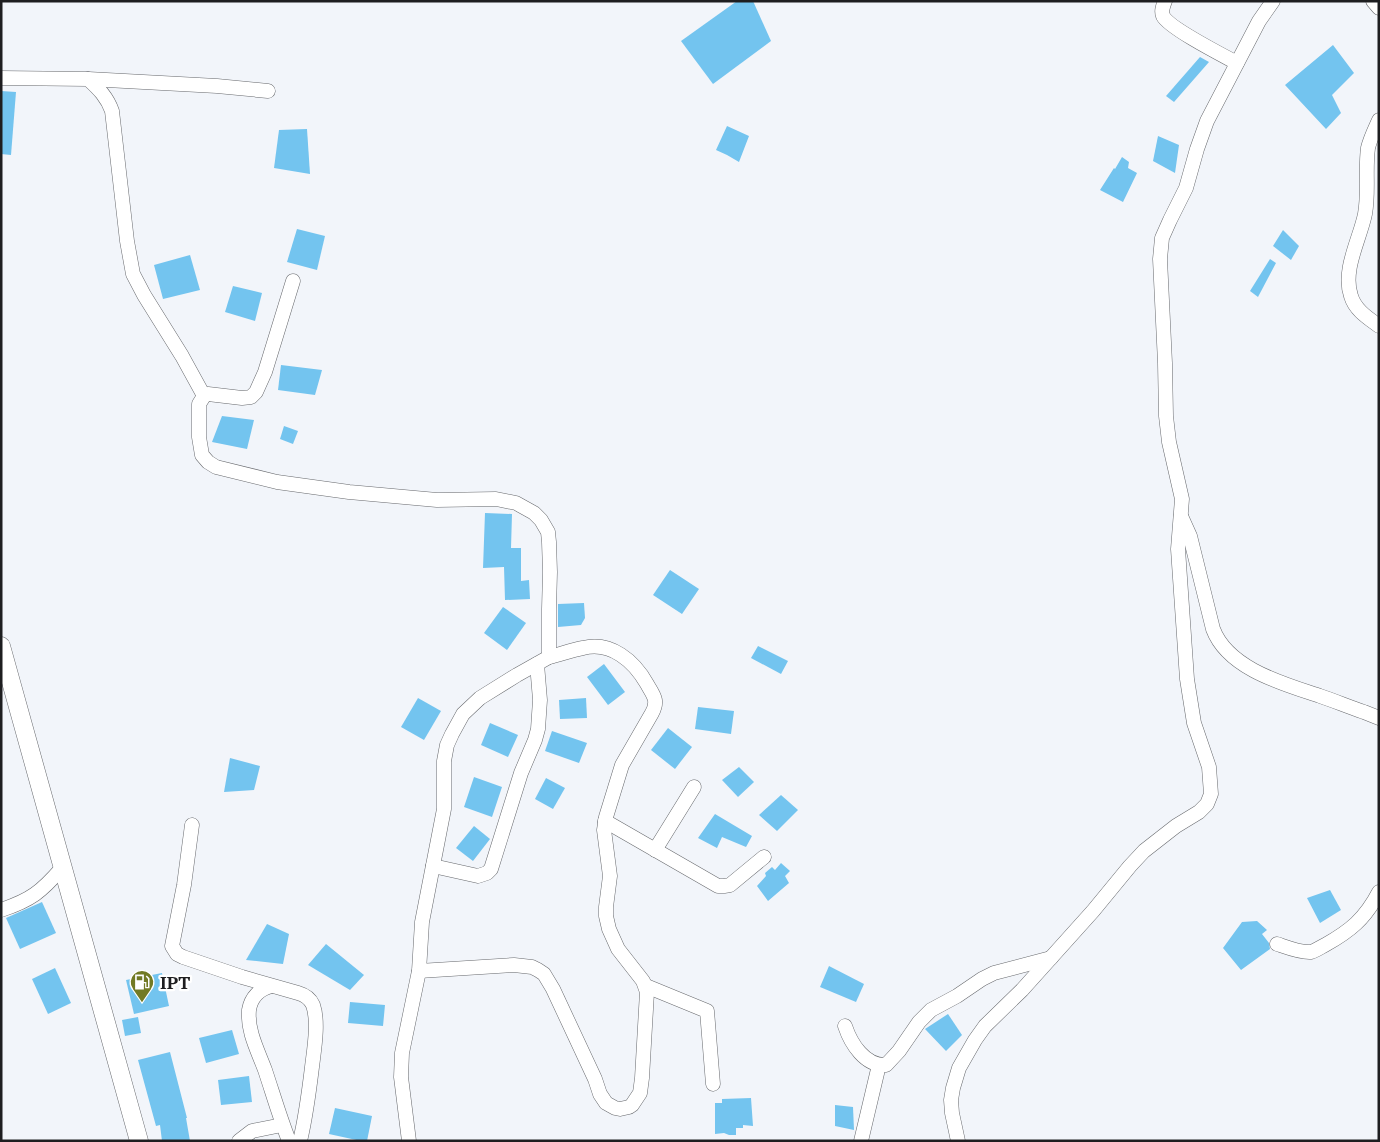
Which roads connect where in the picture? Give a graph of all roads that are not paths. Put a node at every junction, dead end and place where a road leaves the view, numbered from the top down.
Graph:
1 (1165, 1) edge
2 (1272, 1) edge
3 (1373, 1) edge
4 (1379, 8) edge
5 (1237, 63) junction
6 (1, 78) edge
7 (88, 79) junction
8 (268, 91) dead end
9 (1379, 120) edge
10 (293, 281) dead end
11 (1379, 326) edge
12 (204, 396) junction
13 (1181, 516) junction
14 (1, 646) edge
15 (543, 661) junction
16 (1379, 718) edge
17 (694, 787) dead end
18 (605, 821) junction
19 (192, 825) dead end
20 (655, 850) junction
21 (764, 857) dead end
22 (433, 866) junction
23 (62, 868) junction
24 (1379, 892) edge
25 (1, 910) edge
26 (1277, 944) dead end
27 (1051, 957) junction
28 (419, 971) junction
29 (271, 986) junction
30 (646, 986) junction
31 (845, 1026) dead end
32 (880, 1064) junction
33 (713, 1084) dead end
34 (282, 1124) junction
35 (139, 1141) edge
36 (239, 1141) edge
37 (289, 1141) edge
38 (300, 1141) edge
39 (409, 1141) edge
40 (861, 1141) edge
41 (958, 1141) edge

1 - 5 street
2 - 5 street
3 - 4 street
5 - 13 street
6 - 7 street
7 - 8 street
7 - 12 street
9 - 11 street
10 - 12 street
12 - 15 street
13 - 16 street
13 - 27 street
14 - 23 main road
15 - 18 street
15 - 22 street
15 - 22 street
17 - 20 street
18 - 20 street
18 - 30 street
19 - 29 street
20 - 21 street
22 - 28 street
23 - 25 street
23 - 35 main road
24 - 26 street
27 - 32 street
27 - 41 street
28 - 30 street
28 - 39 street
29 - 34 street
29 - 38 street
30 - 33 street
31 - 32 street
32 - 40 street
34 - 36 street
34 - 37 street

